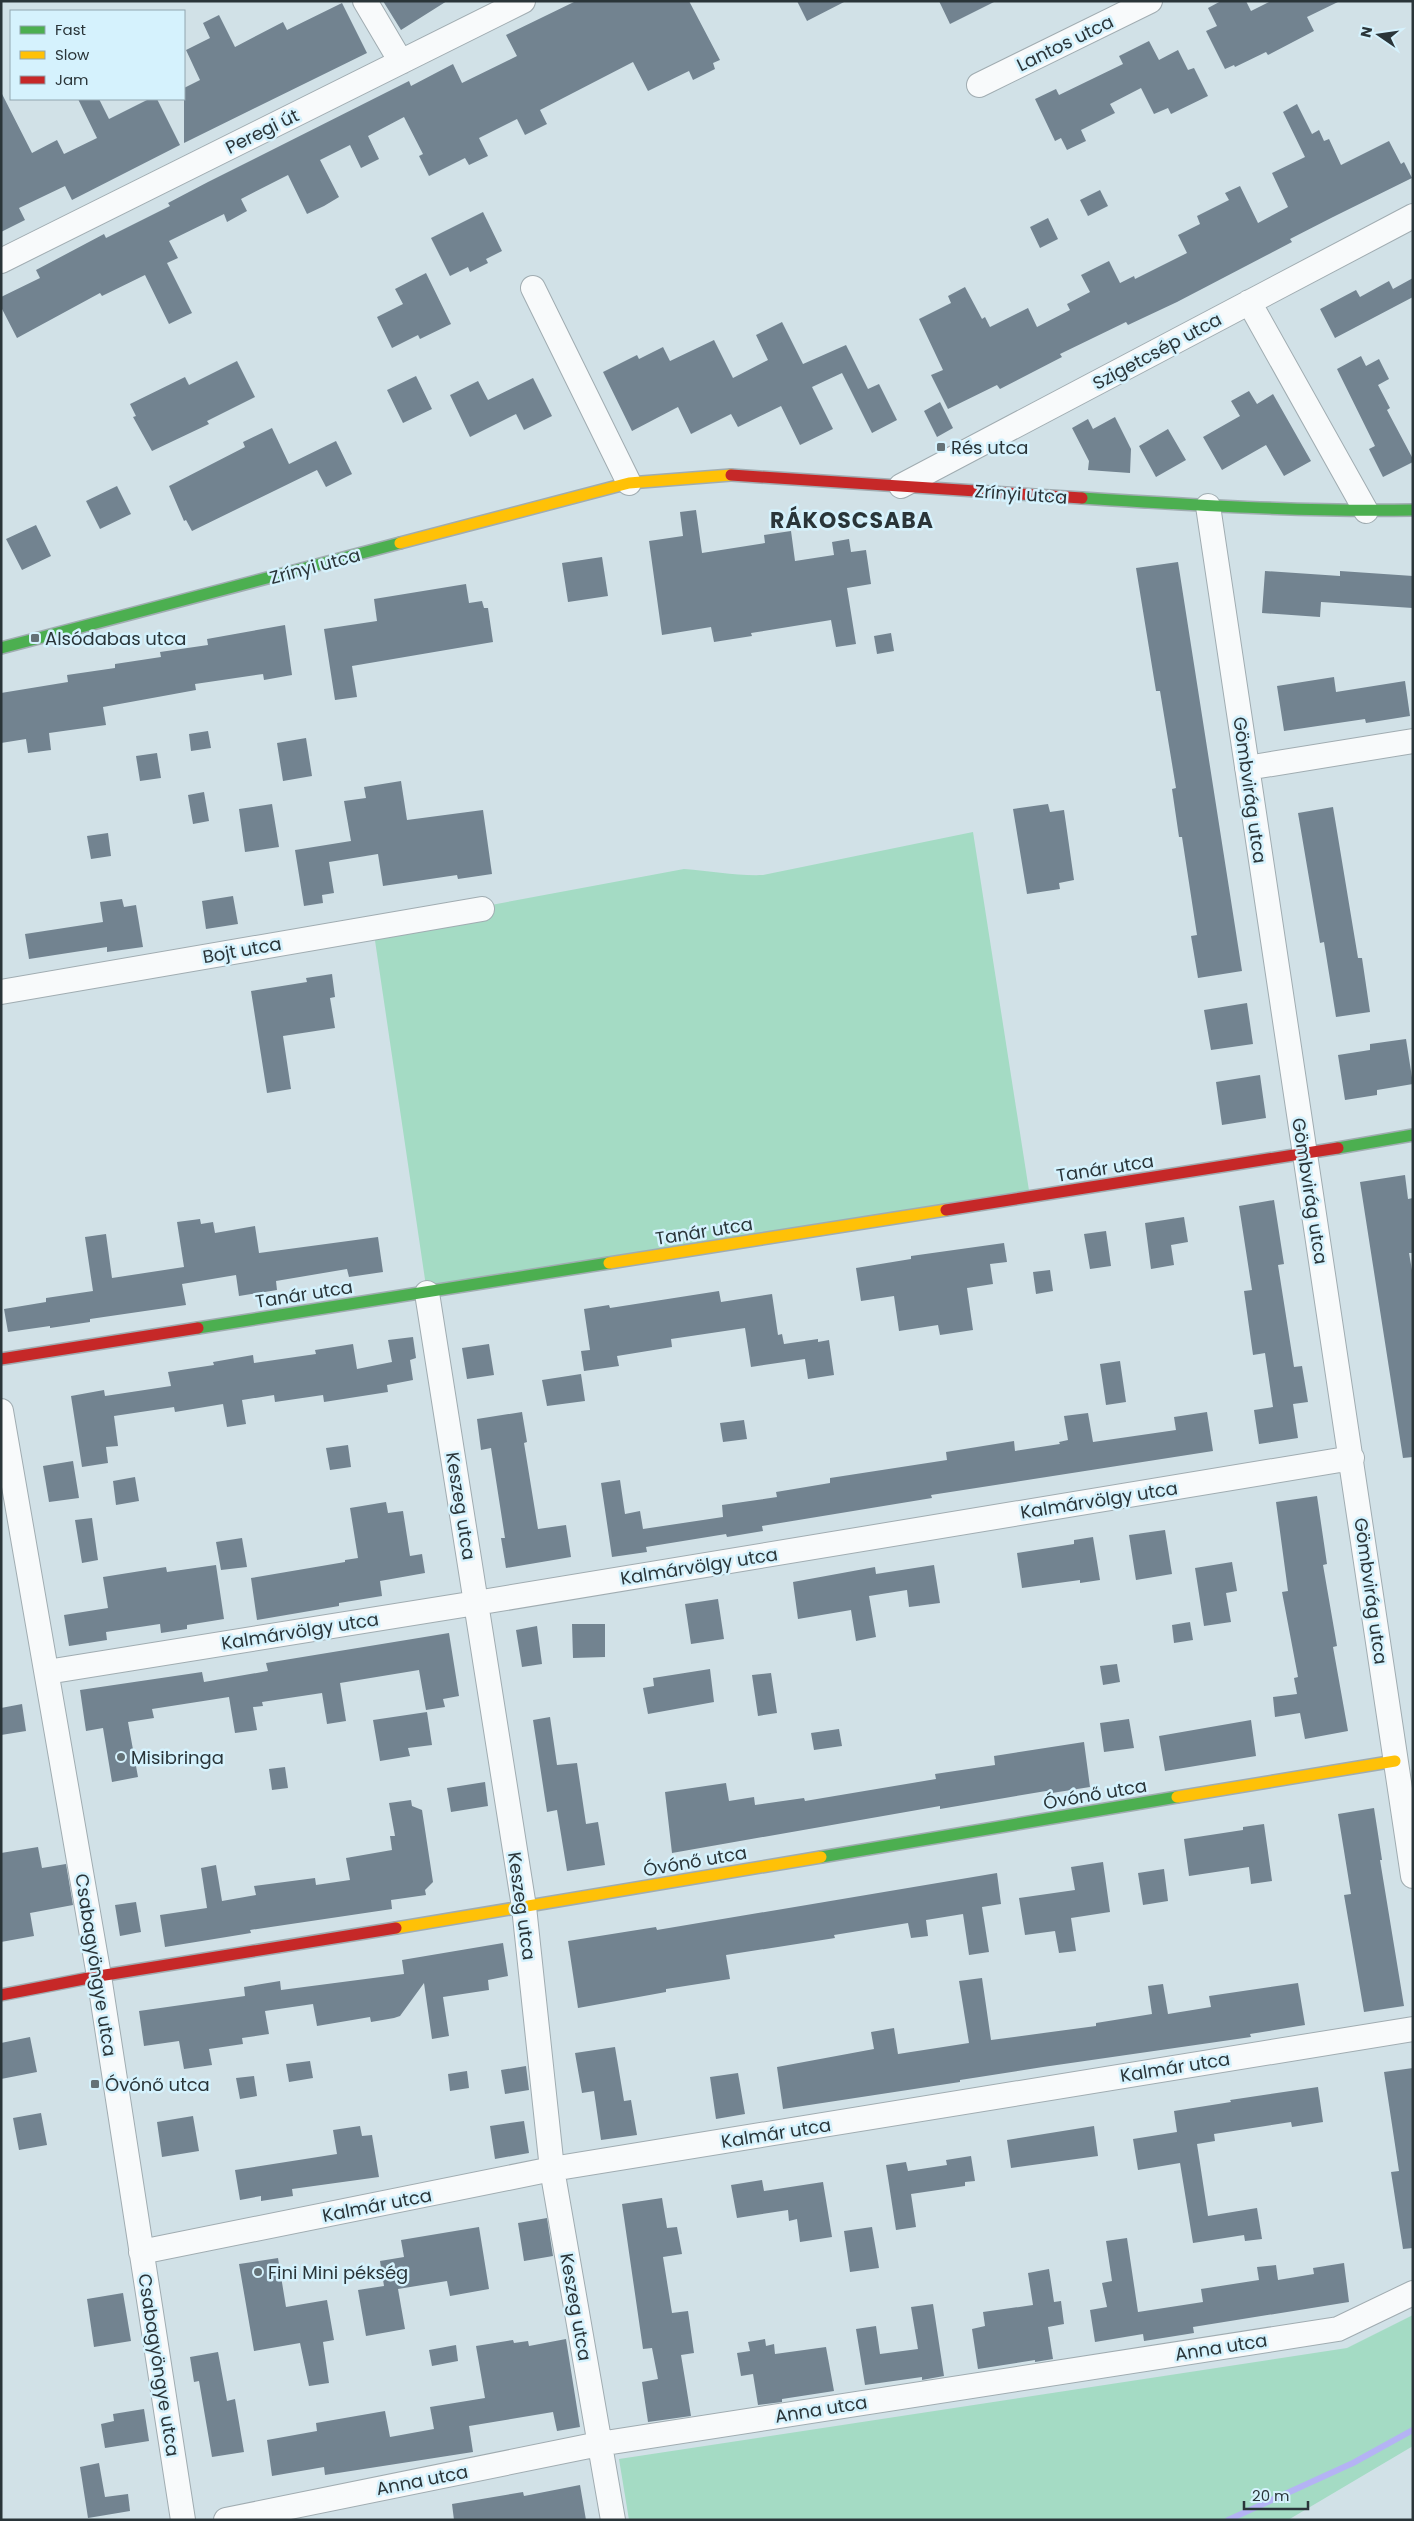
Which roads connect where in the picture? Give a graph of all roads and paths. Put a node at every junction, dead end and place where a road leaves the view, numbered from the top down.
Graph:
1 (364, 1) edge
2 (523, 1) edge
3 (1150, 1) edge
4 (400, 62) junction
5 (979, 85) dead end
6 (1413, 216) edge
7 (1, 261) edge
8 (533, 288) dead end
9 (1248, 302) junction
10 (629, 483) junction
11 (901, 486) junction
12 (1208, 506) junction
13 (1413, 510) edge
14 (1366, 511) junction
15 (1, 648) edge
16 (1413, 741) edge
17 (1247, 768) junction
18 (482, 909) dead end
19 (1, 992) edge
20 (1413, 1135) edge
21 (1305, 1154) junction
22 (426, 1292) junction
23 (1, 1359) edge
24 (1, 1411) edge
25 (1352, 1458) junction
26 (476, 1603) junction
27 (47, 1672) junction
28 (1395, 1761) junction
29 (1413, 1876) edge
30 (524, 1907) junction
31 (98, 1976) junction
32 (1, 1995) edge
33 (1413, 2029) edge
34 (552, 2169) junction
35 (141, 2252) junction
36 (1413, 2293) edge
37 (599, 2444) junction
38 (183, 2520) edge
39 (226, 2520) edge
40 (613, 2520) edge

1 - 4 street
2 - 4 street, Peregi út
3 - 5 street, Lantos utca
4 - 7 street, Peregi út
6 - 9 street, Szigetcsép utca
8 - 10 street
9 - 11 street, Szigetcsép utca
9 - 14 street
10 - 11 street, Zrínyi utca
10 - 15 street, Zrínyi utca
11 - 12 street, Zrínyi utca
12 - 14 street, Zrínyi utca
12 - 17 street, Gömbvirág utca
13 - 14 street, Zrínyi utca
16 - 17 street
17 - 21 street, Gömbvirág utca
18 - 19 street, Bojt utca
20 - 21 street, Tanár utca
21 - 22 street, Tanár utca
21 - 25 street, Gömbvirág utca
22 - 23 street, Tanár utca
22 - 26 street, Keszeg utca
24 - 27 street, Csabagyöngye utca
25 - 26 street, Kalmárvölgy utca
25 - 28 street, Gömbvirág utca
26 - 27 street, Kalmárvölgy utca
26 - 30 street, Keszeg utca
27 - 31 street, Csabagyöngye utca
28 - 29 street, Gömbvirág utca
28 - 30 street, Óvónő utca
30 - 31 street, Óvónő utca
30 - 34 street, Keszeg utca
31 - 32 street, Óvónő utca
31 - 35 street, Csabagyöngye utca
33 - 34 street, Kalmár utca
34 - 35 street, Kalmár utca
34 - 37 street, Keszeg utca
35 - 38 street, Csabagyöngye utca
36 - 37 street, Anna utca
37 - 39 street, Anna utca
37 - 40 street, Keszeg utca

